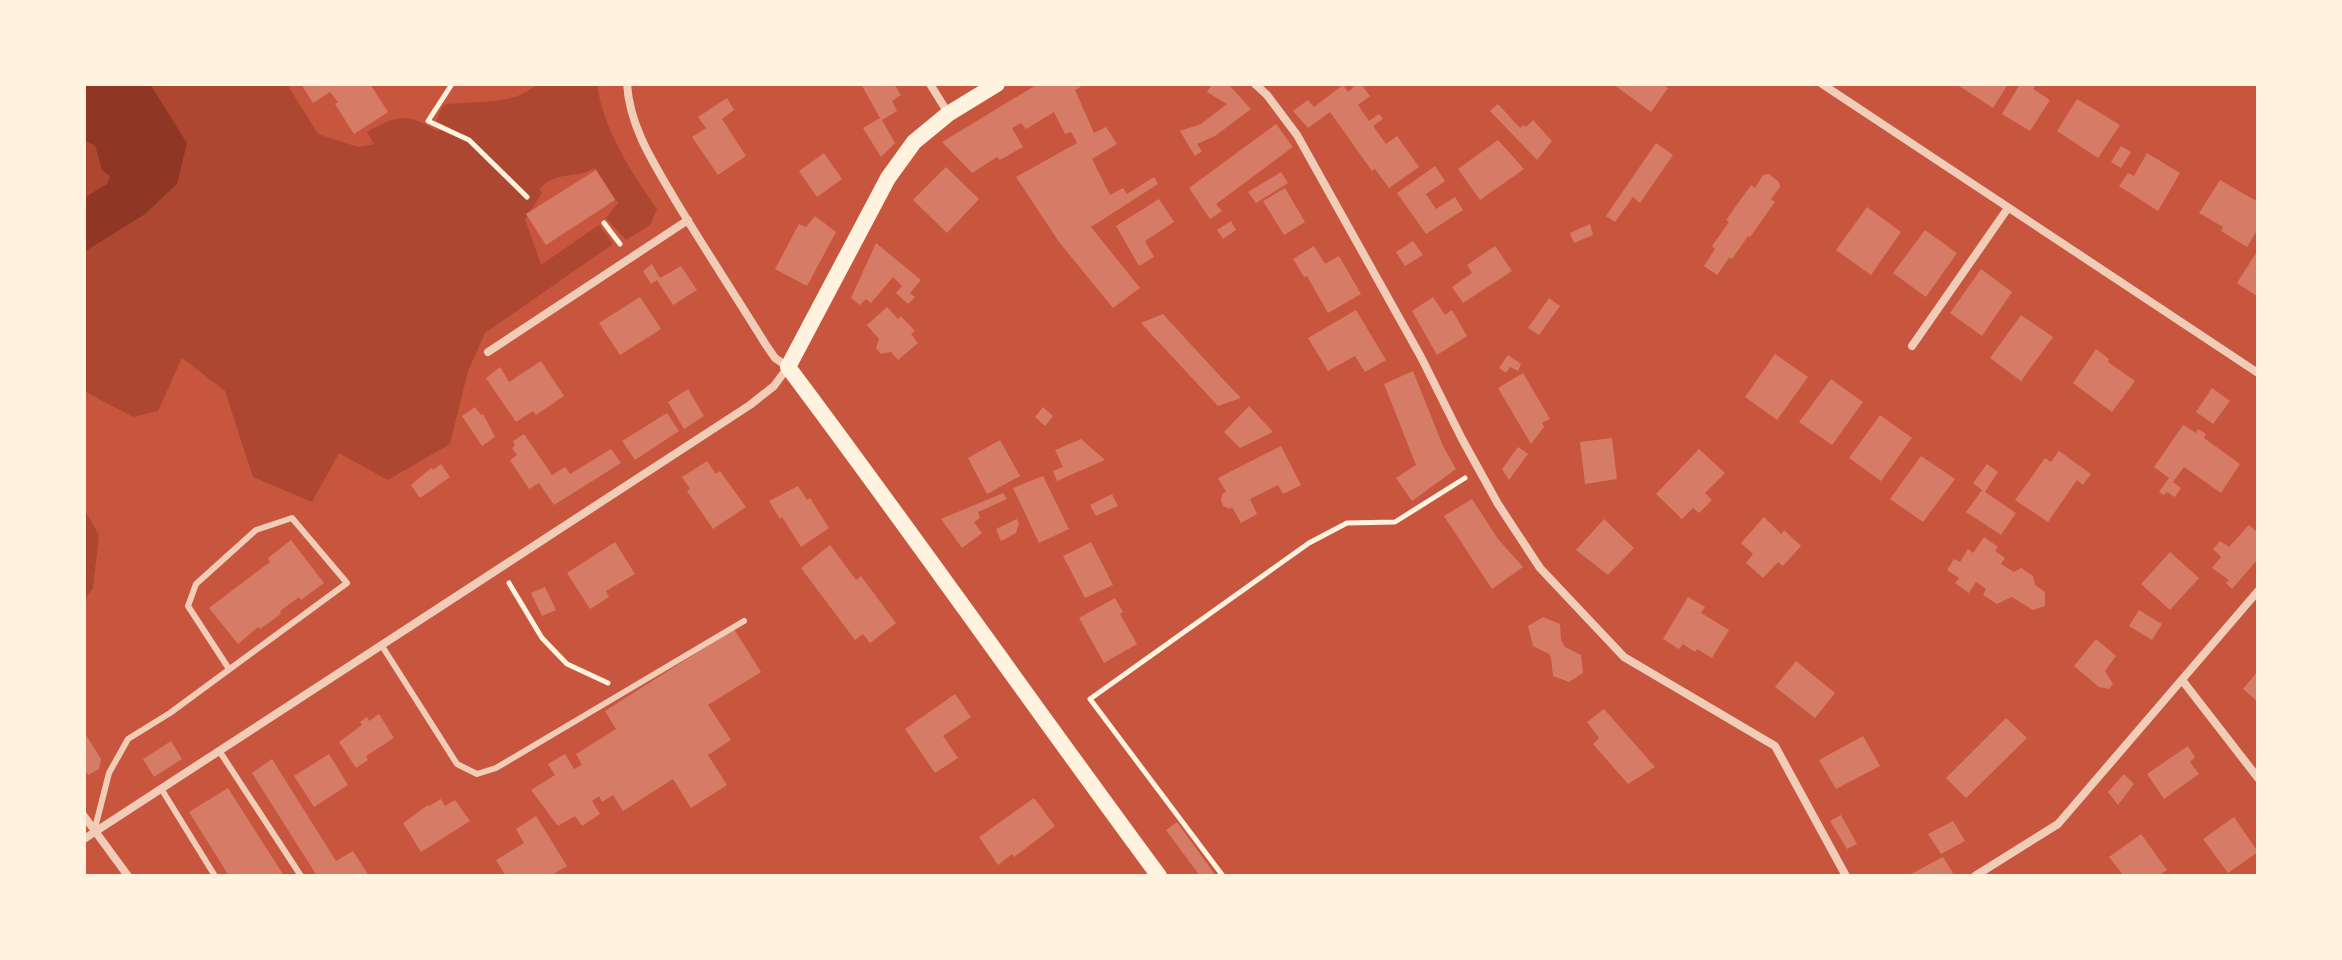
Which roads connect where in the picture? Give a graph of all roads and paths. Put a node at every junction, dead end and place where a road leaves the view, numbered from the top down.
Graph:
1 (452, 84) edge
2 (627, 84) edge
3 (930, 84) edge
4 (997, 84) edge
5 (1255, 84) edge
6 (1822, 84) edge
7 (948, 114) junction
8 (527, 197) dead end
9 (2008, 208) junction
10 (688, 220) junction
11 (604, 223) dead end
12 (630, 258) junction
13 (1912, 346) dead end
14 (488, 352) dead end
15 (788, 367) junction
16 (2258, 373) edge
17 (1478, 468) junction
18 (501, 568) junction
19 (2258, 591) edge
20 (744, 621) dead end
21 (382, 646) junction
22 (229, 669) junction
23 (2182, 680) junction
24 (626, 690) junction
25 (220, 752) junction
26 (2258, 778) edge
27 (162, 790) junction
28 (84, 816) edge
29 (94, 832) junction
30 (84, 839) edge
31 (128, 876) edge
32 (215, 876) edge
33 (301, 876) edge
34 (1159, 876) edge
35 (1223, 876) edge
36 (1846, 876) edge
37 (1975, 876) edge

1 - 8 path
2 - 10 street
3 - 7 street
4 - 7 main road
5 - 17 street
6 - 9 street
7 - 15 main road
9 - 13 street
9 - 16 street
10 - 12 street
10 - 15 street
11 - 12 path
12 - 14 street
15 - 18 street
15 - 34 main road
17 - 35 path
17 - 36 street
18 - 21 street
18 - 24 path
19 - 23 street
20 - 24 lane
21 - 24 lane
21 - 25 street
22 - 22 lane
22 - 29 lane
23 - 26 street
23 - 37 street
25 - 27 street
25 - 33 lane
27 - 29 street
27 - 32 lane
28 - 29 street
29 - 30 street
29 - 31 street

